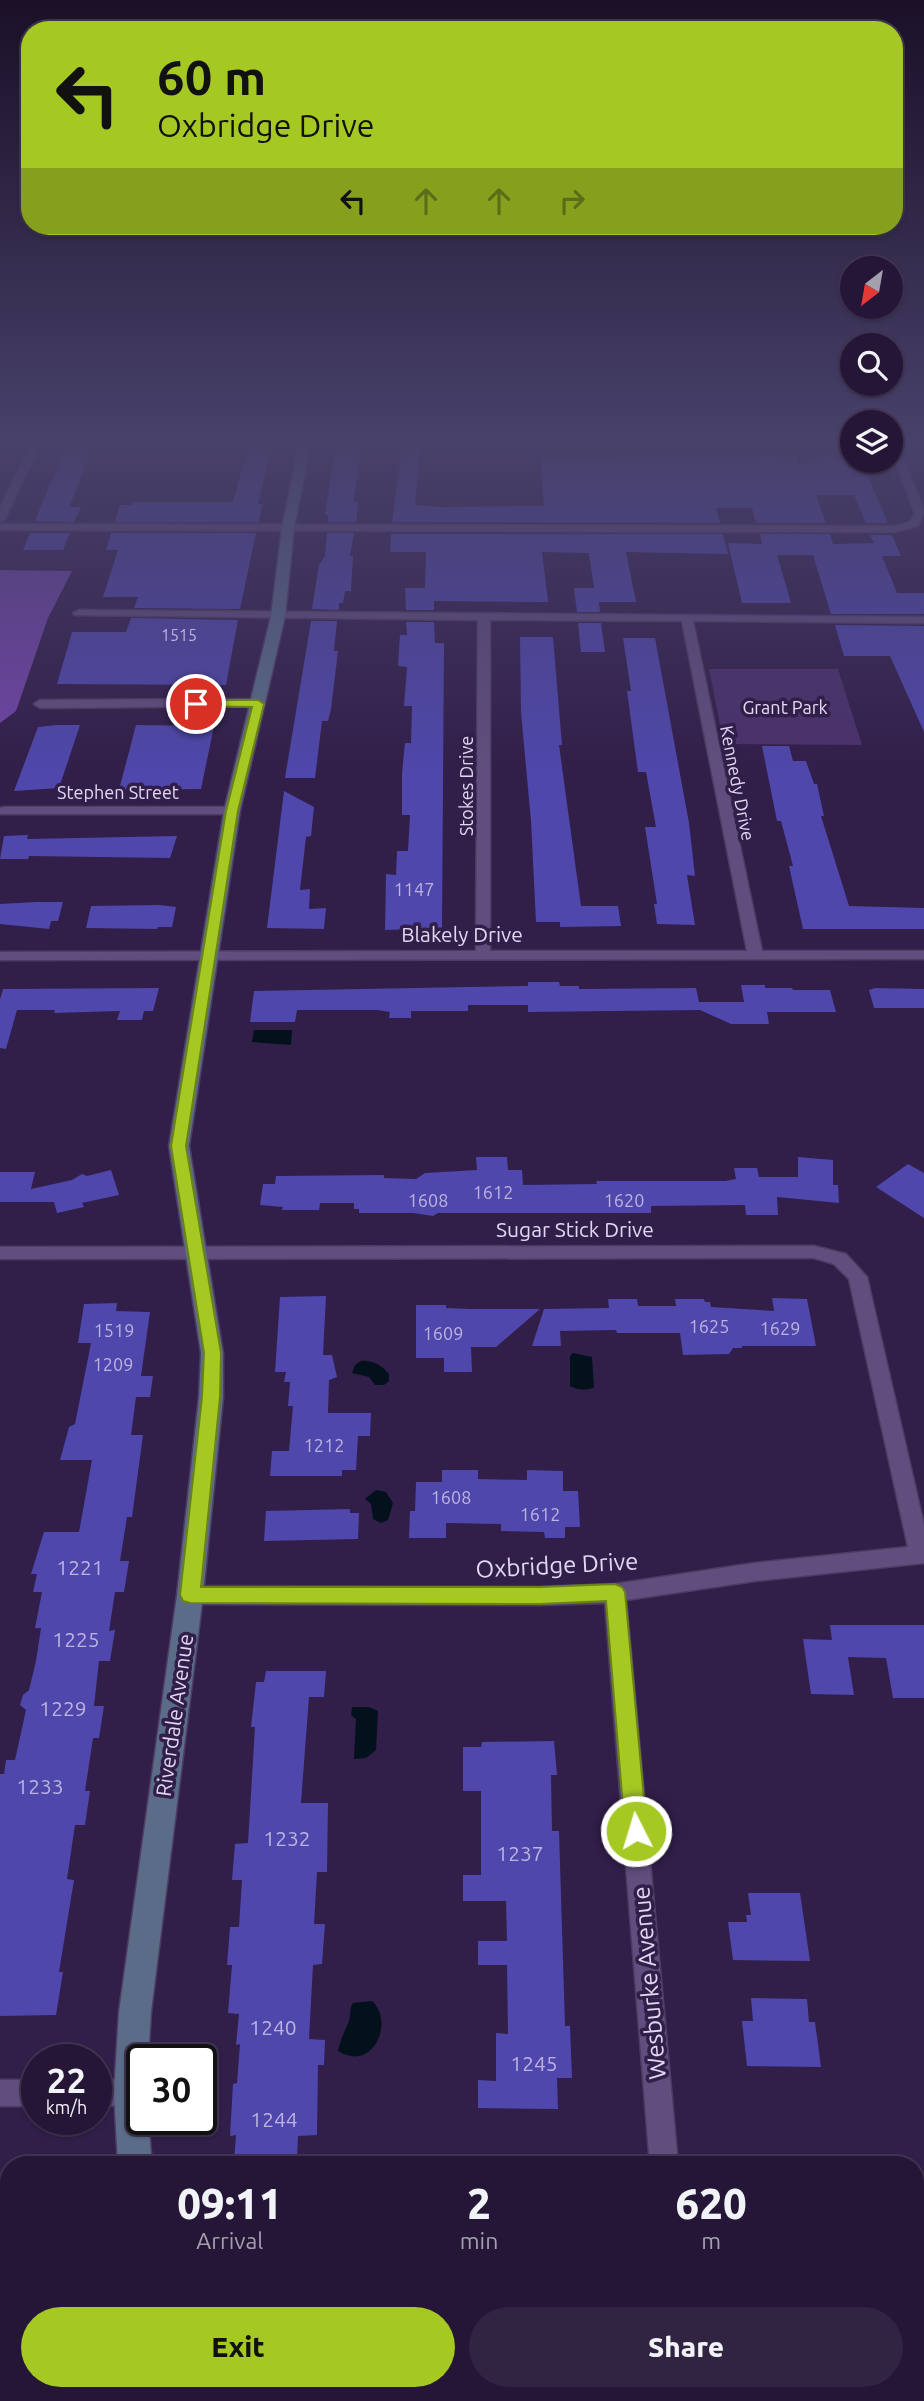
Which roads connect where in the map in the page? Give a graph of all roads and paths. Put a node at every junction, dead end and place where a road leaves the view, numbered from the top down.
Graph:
1 (285, 551) edge
2 (79, 613) dead end
3 (278, 616) junction
4 (484, 618) junction
5 (687, 618) junction
6 (924, 620) edge
7 (40, 704) dead end
8 (258, 704) junction
9 (4, 811) dead end
10 (232, 811) junction
11 (483, 955) junction
12 (755, 955) junction
13 (924, 955) edge
14 (0, 956) edge
15 (209, 956) junction
16 (197, 1252) junction
17 (0, 1253) edge
18 (922, 1554) edge
19 (615, 1592) junction
20 (190, 1595) junction
21 (133, 2044) edge
22 (0, 2093) edge
23 (21, 2093) edge
24 (133, 2135) edge
25 (134, 2156) edge
26 (663, 2156) edge

1 - 3 street, Riverdale Avenue
2 - 3 street
3 - 4 street
3 - 8 street, Riverdale Avenue
4 - 5 street
4 - 11 street, Stokes Drive
5 - 6 street
5 - 12 street, Kennedy Drive
7 - 8 street
8 - 10 street, Riverdale Avenue
9 - 10 street, Stephen Street
10 - 15 street, Riverdale Avenue
11 - 12 street, Blakely Drive
11 - 15 street, Blakely Drive
12 - 13 street, Blakely Drive
14 - 15 street, Blakely Drive
15 - 16 street, Riverdale Avenue
16 - 17 street, Sugar Stick Drive
16 - 18 street, Sugar Stick Drive
16 - 20 street, Riverdale Avenue
18 - 19 street, Oxbridge Drive
19 - 20 street, Oxbridge Drive
19 - 26 street, Wesburke Avenue
20 - 21 street, Riverdale Avenue
22 - 23 street
24 - 25 street, Riverdale Avenue

